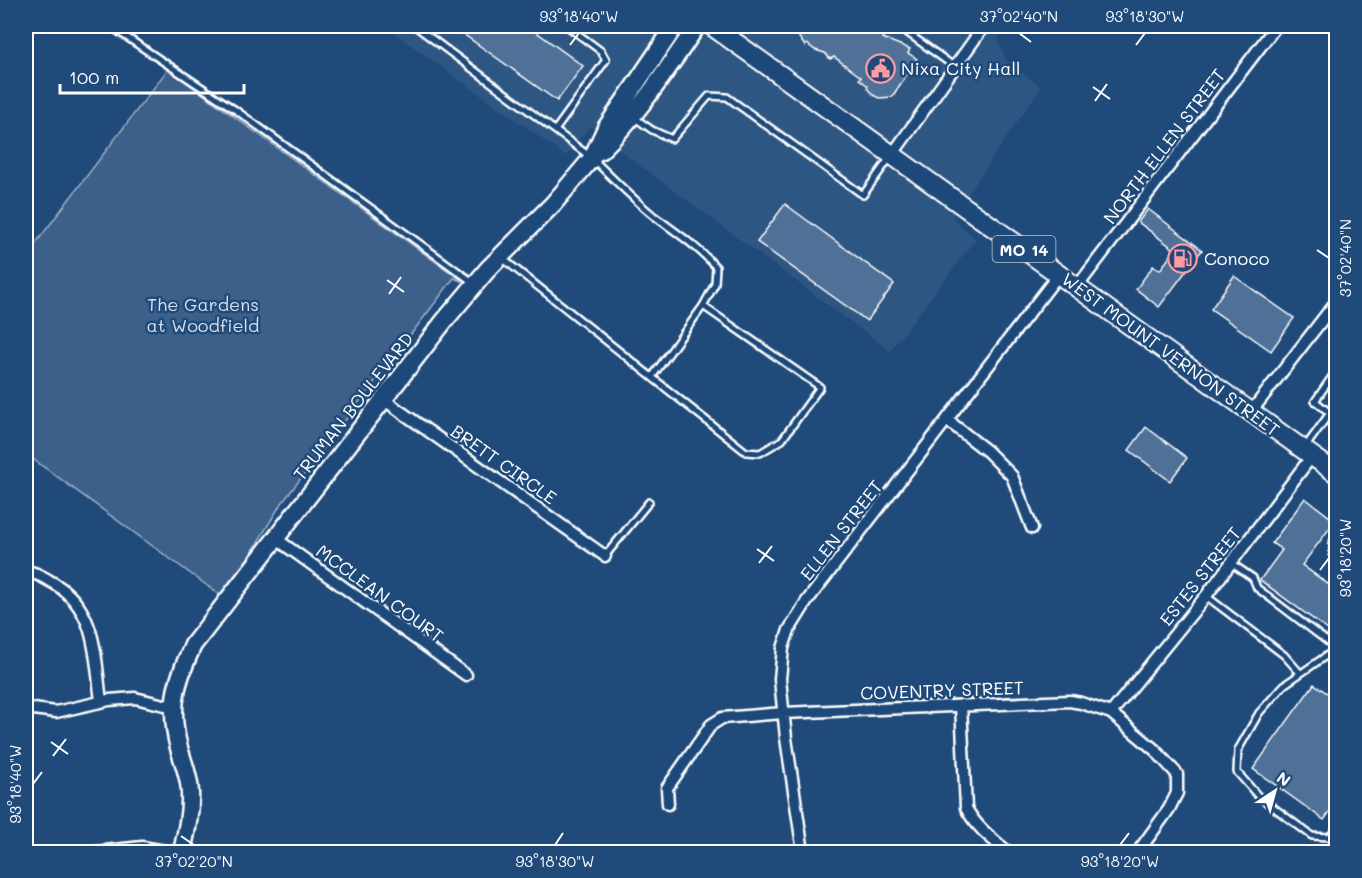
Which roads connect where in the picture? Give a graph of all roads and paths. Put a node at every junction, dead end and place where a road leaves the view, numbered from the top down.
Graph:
1 (111, 26) edge
2 (415, 26) edge
3 (567, 26) edge
4 (675, 26) edge
5 (697, 26) edge
6 (712, 26) edge
7 (898, 26) edge
8 (984, 26) edge
9 (1276, 26) edge
10 (956, 67) junction
11 (626, 111) junction
12 (556, 129) junction
13 (892, 155) junction
14 (592, 158) junction
15 (501, 257) junction
16 (1059, 274) junction
17 (475, 285) junction
18 (1077, 287) junction
19 (703, 306) junction
20 (1335, 306) edge
21 (1336, 370) edge
22 (652, 377) junction
23 (383, 399) junction
24 (1251, 412) junction
25 (1330, 414) junction
26 (1336, 418) edge
27 (947, 420) junction
28 (1308, 453) junction
29 (1336, 473) edge
30 (649, 502) dead end
31 (1032, 528) dead end
32 (1336, 537) edge
33 (275, 538) junction
34 (605, 556) joint
35 (1336, 558) edge
36 (1231, 563) junction
37 (26, 571) edge
38 (1206, 596) junction
39 (1336, 649) edge
40 (1300, 672) junction
41 (466, 675) dead end
42 (101, 701) junction
43 (961, 705) junction
44 (173, 707) junction
45 (26, 708) edge
46 (783, 713) junction
47 (1111, 713) junction
48 (668, 804) dead end
49 (1336, 830) edge
50 (95, 852) edge
51 (171, 852) edge
52 (182, 852) edge
53 (803, 852) edge
54 (1008, 852) edge
55 (1137, 852) edge

1 - 17 lane
2 - 12 lane
3 - 12 lane
4 - 11 street, TRUMAN BOULEVARD
5 - 11 street
6 - 13 main road, WEST MOUNT VERNON STREET / MO 14
7 - 10 lane
8 - 10 street
9 - 18 street, NORTH ELLEN STREET
10 - 13 street
11 - 13 lane
11 - 14 street, TRUMAN BOULEVARD
12 - 14 lane
13 - 16 main road, WEST MOUNT VERNON STREET / MO 14
14 - 15 street, TRUMAN BOULEVARD
14 - 19 lane
15 - 17 street, TRUMAN BOULEVARD
15 - 22 lane
16 - 18 main road, WEST MOUNT VERNON STREET / MO 14
16 - 27 street, ELLEN STREET
17 - 23 street, TRUMAN BOULEVARD
18 - 24 main road, WEST MOUNT VERNON STREET / MO 14
19 - 22 lane
19 - 22 lane
20 - 24 street
21 - 25 lane
23 - 33 street, TRUMAN BOULEVARD
23 - 34 street, BRETT CIRCLE
24 - 28 main road, WEST MOUNT VERNON STREET / MO 14
25 - 26 lane
25 - 28 lane
27 - 31 street
27 - 46 street, ELLEN STREET
28 - 29 main road, WEST MOUNT VERNON STREET / MO 14
28 - 36 street, ESTES STREET
30 - 34 lane
32 - 35 lane
33 - 41 street, MCCLEAN COURT
33 - 44 street, TRUMAN BOULEVARD
36 - 38 street, ESTES STREET
36 - 39 lane
37 - 42 street
38 - 40 lane
38 - 47 street, ESTES STREET
39 - 40 lane
40 - 49 lane
42 - 44 street
42 - 45 street
43 - 46 street, COVENTRY STREET
43 - 47 street, COVENTRY STREET
43 - 54 street
44 - 52 street, TRUMAN BOULEVARD
46 - 48 street, COVENTRY STREET
46 - 53 street, ELLEN STREET
47 - 55 street, COVENTRY STREET
50 - 51 street

